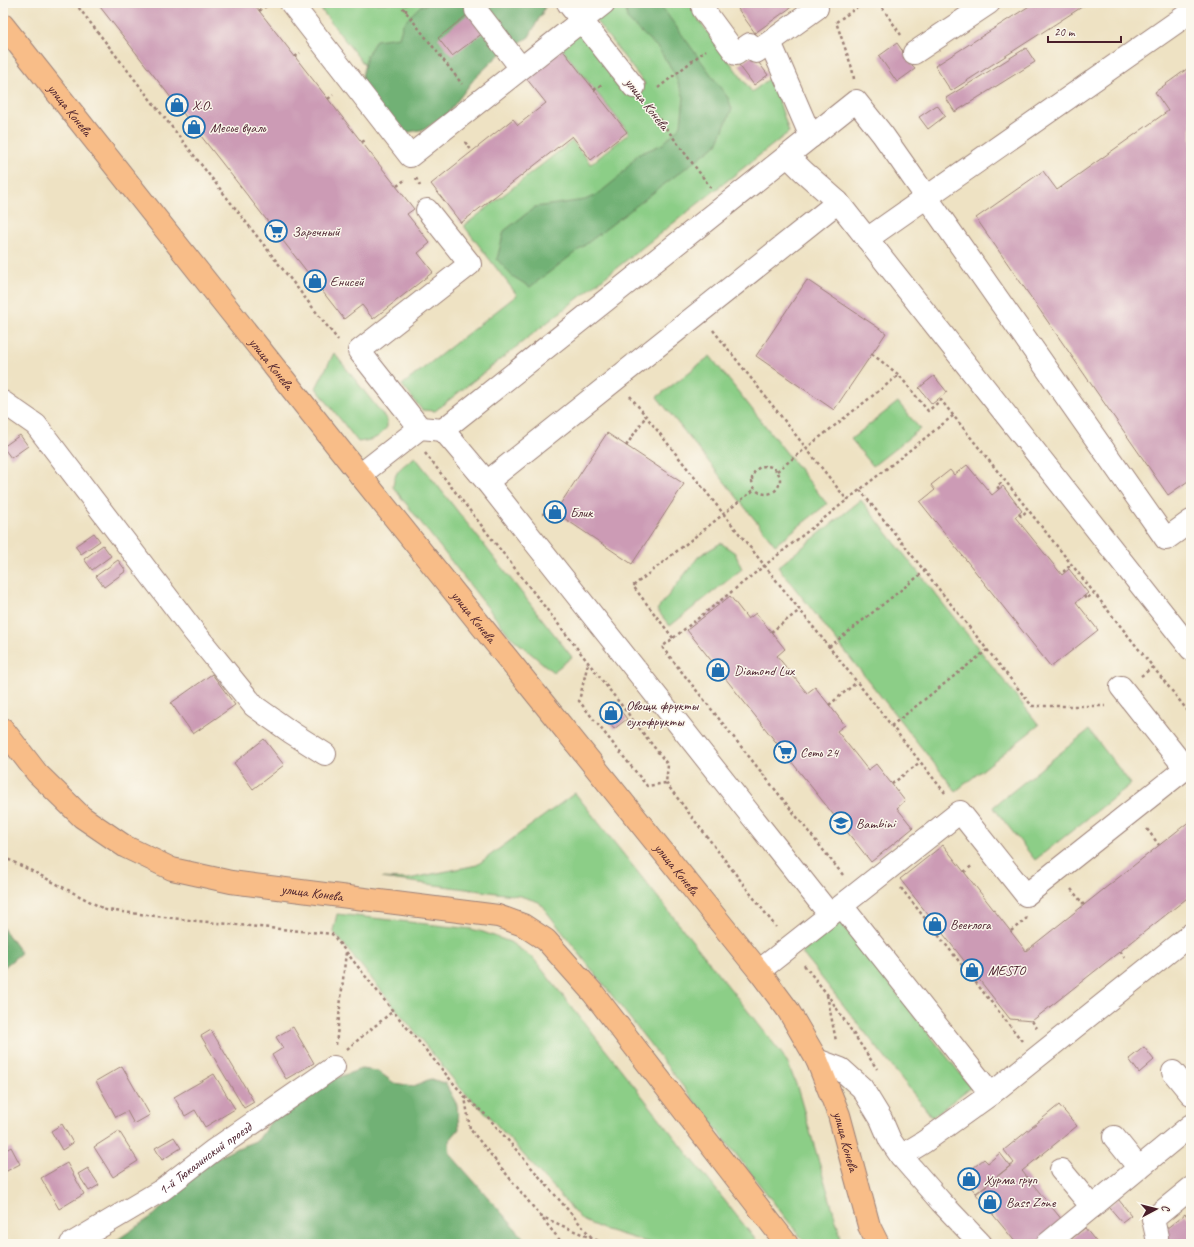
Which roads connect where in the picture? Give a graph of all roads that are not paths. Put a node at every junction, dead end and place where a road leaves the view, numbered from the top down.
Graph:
1 (291, 3) edge
2 (568, 3) edge
3 (604, 3) edge
4 (814, 3) edge
5 (989, 3) edge
6 (703, 9) dead end
7 (476, 10) dead end
8 (1191, 12) edge
9 (582, 21) junction
10 (3, 25) edge
11 (770, 42) junction
12 (914, 53) road end
13 (521, 68) junction
14 (639, 93) road end
15 (811, 137) junction
16 (788, 156) junction
17 (927, 198) junction
18 (838, 202) junction
19 (427, 210) dead end
20 (867, 239) junction
21 (3, 402) edge
22 (443, 430) junction
23 (415, 432) junction
24 (360, 474) junction
25 (487, 482) junction
26 (1191, 522) edge
27 (1191, 649) edge
28 (1121, 687) dead end
29 (3, 729) edge
30 (325, 754) dead end
31 (1188, 766) edge
32 (836, 910) junction
33 (1191, 934) edge
34 (759, 971) junction
35 (817, 1060) junction
36 (334, 1066) road end
37 (1173, 1072) dead end
38 (991, 1094) junction
39 (1191, 1094) edge
40 (1191, 1125) edge
41 (1114, 1137) dead end
42 (901, 1156) junction
43 (1139, 1168) junction
44 (1061, 1170) dead end
45 (1191, 1188) edge
46 (1092, 1207) junction
47 (1156, 1237) dead end
48 (71, 1244) edge
49 (787, 1244) edge
50 (878, 1244) edge
51 (981, 1244) edge
52 (1047, 1244) edge

1 - 13 street
2 - 9 street, улица Конева
3 - 9 street
4 - 11 street
5 - 12 street
6 - 11 street
7 - 13 street
8 - 17 street
9 - 13 street
9 - 14 street, улица Конева
10 - 24 main road, улица Конева
11 - 15 street
15 - 16 street
15 - 17 street
16 - 18 street
16 - 22 street
17 - 20 street
17 - 26 street
18 - 20 street
18 - 25 street
19 - 23 street
20 - 27 street
21 - 30 street
22 - 23 street
22 - 25 street
23 - 24 street
24 - 34 main road, улица Конева
25 - 32 street
28 - 31 street
29 - 49 main road, улица Конева
31 - 32 street
32 - 34 street
32 - 38 street
33 - 38 street
34 - 35 main road, улица Конева
35 - 42 street
35 - 50 main road, улица Конева
36 - 48 street, 1-й Тюкалинский проезд
37 - 39 street
38 - 42 street
40 - 43 street
41 - 43 street
42 - 51 street
43 - 46 street
44 - 46 street
45 - 47 street
46 - 52 street

